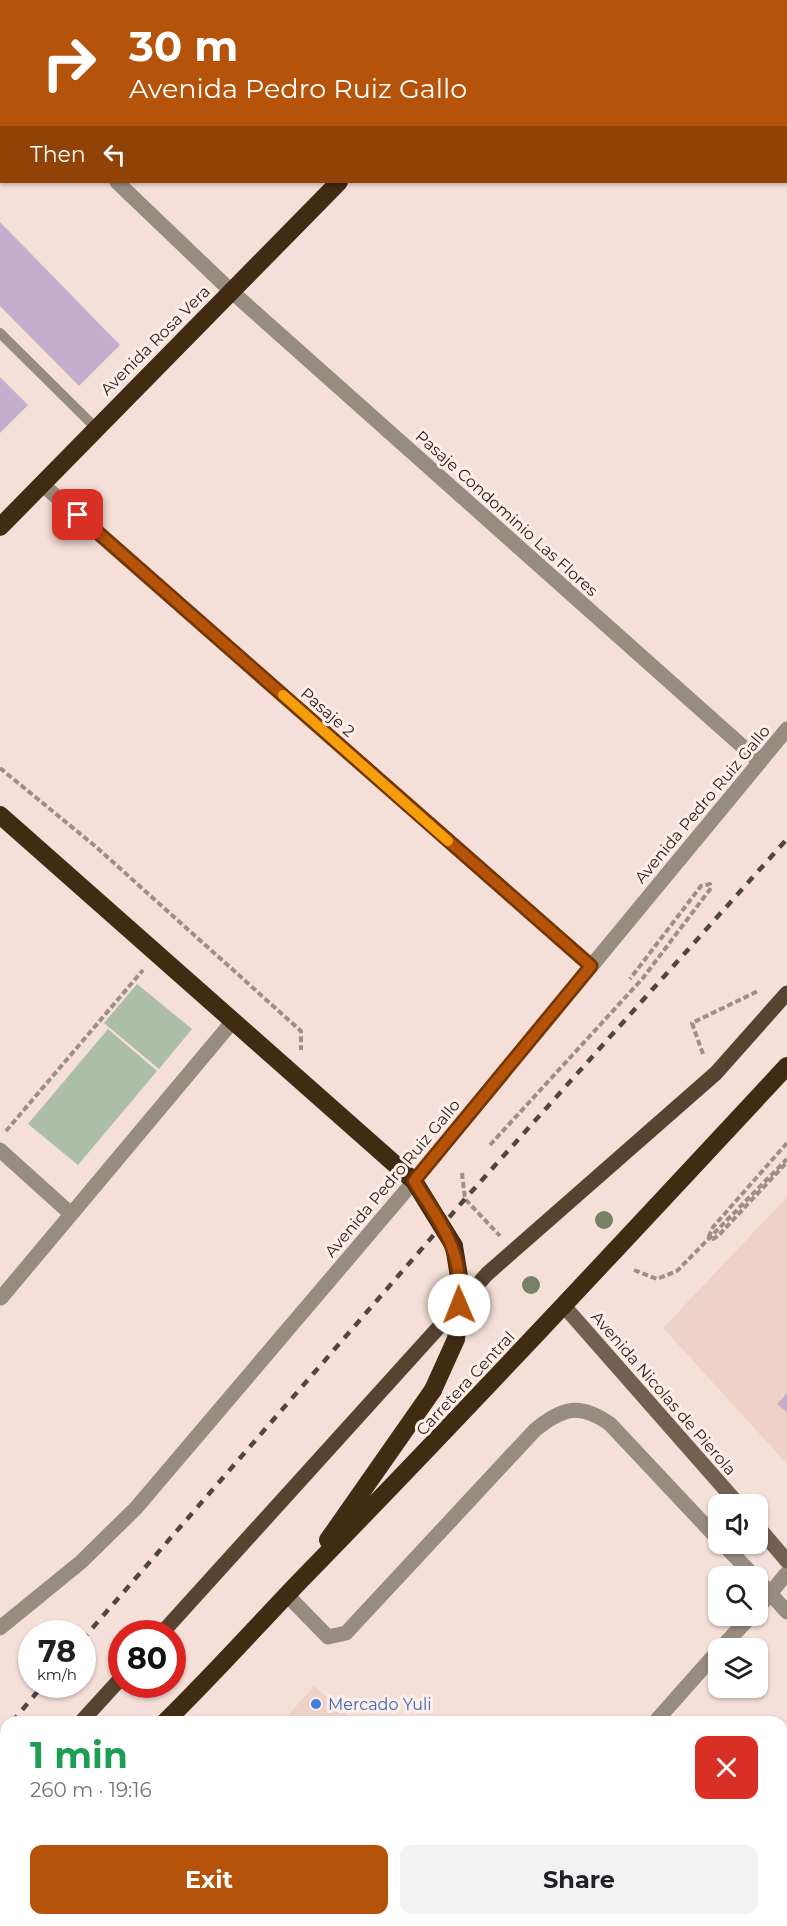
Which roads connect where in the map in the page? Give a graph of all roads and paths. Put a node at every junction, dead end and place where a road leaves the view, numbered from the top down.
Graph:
1 (118, 183) edge
2 (338, 183) edge
3 (231, 291) junction
4 (0, 333) edge
5 (96, 428) junction
6 (42, 484) junction
7 (0, 527) edge
8 (787, 729) edge
9 (760, 762) junction
10 (0, 768) edge
11 (0, 815) edge
12 (157, 954) junction
13 (591, 966) junction
14 (630, 979) dead end
15 (767, 987) dead end
16 (787, 993) edge
17 (232, 1021) junction
18 (701, 1058) dead end
19 (787, 1066) edge
20 (300, 1080) junction
21 (0, 1139) edge
22 (787, 1143) edge
23 (490, 1145) dead end
24 (0, 1150) edge
25 (787, 1161) edge
26 (462, 1173) dead end
27 (414, 1181) junction
28 (71, 1214) junction
29 (510, 1230) dead end
30 (634, 1270) dead end
31 (1, 1298) edge
32 (564, 1306) junction
33 (729, 1494) edge
34 (708, 1528) edge
35 (768, 1539) edge
36 (733, 1554) edge
37 (787, 1561) edge
38 (744, 1566) edge
39 (787, 1573) edge
40 (292, 1589) junction
41 (768, 1592) edge
42 (770, 1594) junction
43 (768, 1596) edge
44 (787, 1612) edge
45 (174, 1620) edge
46 (742, 1626) edge
47 (0, 1628) edge
48 (731, 1638) edge
49 (708, 1663) edge
50 (222, 1667) junction
51 (108, 1692) edge
52 (86, 1716) edge
53 (171, 1716) edge
54 (180, 1716) edge
55 (660, 1716) edge

1 - 3 street, Pasaje Condominio Las Flores
2 - 3 highway, Avenida Rosa Vera
3 - 5 highway, Avenida Rosa Vera
3 - 9 street, Pasaje Condominio Las Flores
4 - 5 lane
5 - 6 highway, Avenida Rosa Vera
6 - 7 highway, Avenida Rosa Vera
6 - 13 street, Pasaje 2
8 - 9 street, Avenida Pedro Ruiz Gallo
9 - 13 street, Avenida Pedro Ruiz Gallo
10 - 20 path
11 - 12 highway
12 - 17 highway
12 - 21 path
13 - 27 street, Avenida Pedro Ruiz Gallo
14 - 23 path
15 - 18 path
16 - 45 main road
17 - 20 highway
17 - 28 street
19 - 32 highway, Carretera Central
20 - 27 highway
22 - 25 path, bridge
24 - 28 street
25 - 30 path
26 - 29 path
27 - 40 highway, bridge
27 - 47 street, Avenida Pedro Ruiz Gallo
28 - 31 street
32 - 33 street, Avenida Nicolas de Pierola
32 - 40 highway, Carretera Central
34 - 40 street
35 - 37 street
36 - 38 street
39 - 42 street
40 - 50 highway, Carretera Central
41 - 42 street
42 - 43 street
42 - 44 street
46 - 48 street
49 - 55 street
50 - 53 highway, Carretera Central
50 - 54 main road
51 - 52 main road

